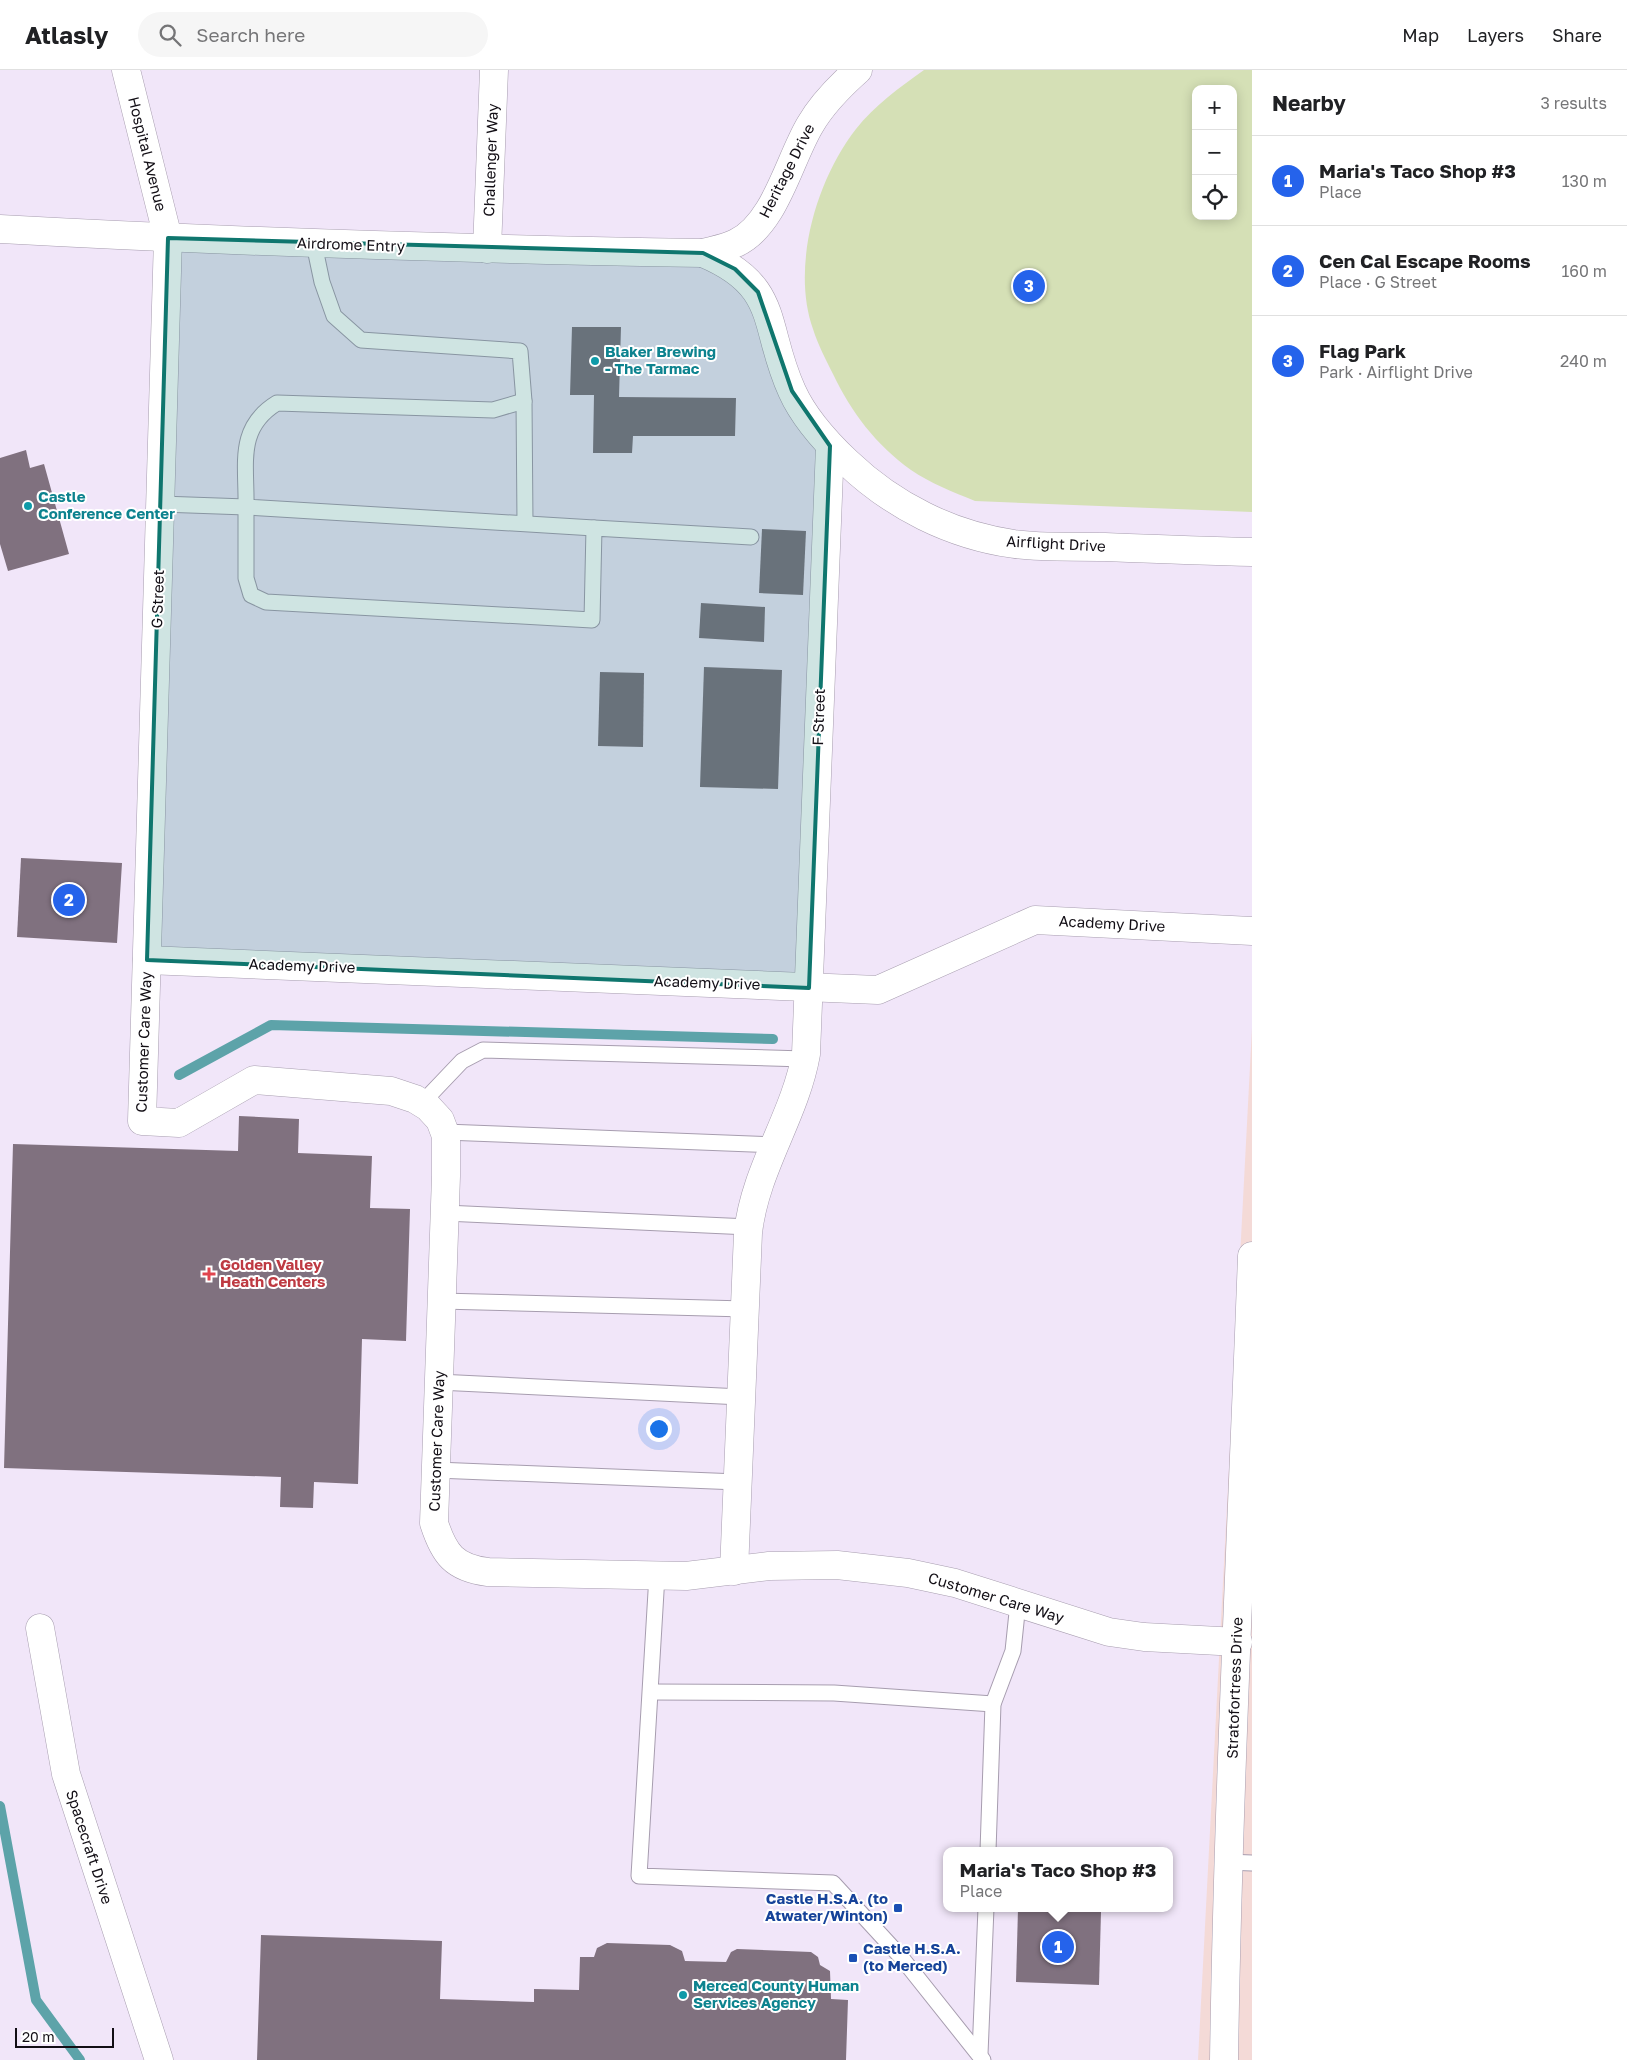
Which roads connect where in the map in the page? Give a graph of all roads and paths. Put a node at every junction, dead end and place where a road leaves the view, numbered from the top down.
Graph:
1 (126, 70) edge
2 (494, 70) edge
3 (858, 70) edge
4 (0, 229) edge
5 (168, 238) junction
6 (314, 244) junction
7 (487, 249) junction
8 (702, 253) junction
9 (524, 401) junction
10 (830, 446) junction
11 (161, 504) junction
12 (246, 507) junction
13 (525, 523) junction
14 (594, 528) junction
15 (751, 537) dead end
16 (1252, 552) edge
17 (1252, 931) edge
18 (147, 960) junction
19 (809, 988) junction
20 (805, 1059) junction
21 (422, 1103) junction
22 (445, 1132) junction
23 (774, 1145) junction
24 (445, 1213) junction
25 (749, 1227) junction
26 (1252, 1256) edge
27 (442, 1301) junction
28 (745, 1309) junction
29 (438, 1382) junction
30 (741, 1397) junction
31 (436, 1470) junction
32 (738, 1482) junction
33 (734, 1571) junction
34 (657, 1575) junction
35 (1018, 1603) junction
36 (40, 1628) dead end
37 (1243, 1628) edge
38 (651, 1692) junction
39 (993, 1704) junction
40 (988, 1847) edge
41 (1240, 1862) edge
42 (986, 1912) edge
43 (982, 2057) edge
44 (159, 2060) edge
45 (1224, 2060) edge

1 - 5 street, Hospital Avenue
2 - 7 street, Challenger Way
3 - 8 street, Heritage Drive
4 - 5 street, Airdrome Entry
5 - 6 street, Airdrome Entry
5 - 11 street, G Street
6 - 7 street, Airdrome Entry
6 - 9 lane
7 - 8 street, Airdrome Entry
8 - 10 street, Airflight Drive
9 - 12 lane
9 - 13 lane
10 - 16 street, Airflight Drive
10 - 19 street, F Street
11 - 12 lane
11 - 18 street, G Street
12 - 13 lane
12 - 14 lane
13 - 14 lane
14 - 15 lane
17 - 19 street, Academy Drive
18 - 19 street, Academy Drive
18 - 21 street, Customer Care Way
19 - 20 street, F Street
20 - 21 lane
20 - 23 street, F Street
21 - 22 street, Customer Care Way
22 - 23 lane
22 - 24 street, Customer Care Way
23 - 25 street, F Street
24 - 25 lane
24 - 27 street, Customer Care Way
25 - 28 street, F Street
26 - 37 street, Stratofortress Drive
27 - 28 lane
27 - 29 street, Customer Care Way
28 - 30 street, F Street
29 - 30 lane
29 - 31 street, Customer Care Way
30 - 32 street, F Street
31 - 32 lane
31 - 34 street, Customer Care Way
32 - 33 street, F Street
33 - 34 street, Customer Care Way
33 - 35 street, Customer Care Way
34 - 38 lane
35 - 37 street, Customer Care Way
35 - 39 lane
36 - 44 street, Spacecraft Drive
37 - 41 street, Stratofortress Drive
38 - 39 lane
38 - 43 lane
39 - 40 lane
41 - 45 street, Stratofortress Drive
42 - 43 lane

